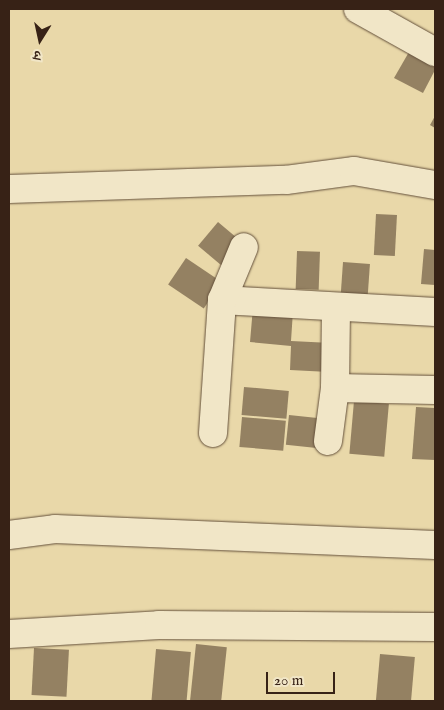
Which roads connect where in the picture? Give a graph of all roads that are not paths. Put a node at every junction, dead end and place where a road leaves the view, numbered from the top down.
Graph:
1 (358, 9) edge
2 (435, 52) edge
3 (435, 186) edge
4 (9, 189) edge
5 (244, 247) dead end
6 (222, 300) junction
7 (336, 308) junction
8 (435, 312) edge
9 (334, 388) junction
10 (435, 390) edge
11 (213, 433) dead end
12 (328, 441) dead end
13 (9, 535) edge
14 (435, 545) edge
15 (435, 627) edge
16 (9, 634) edge

1 - 2 street
3 - 4 street
5 - 6 street
6 - 7 street
6 - 11 street
7 - 8 street
7 - 9 street
9 - 10 street
9 - 12 street
13 - 14 street
15 - 16 street

